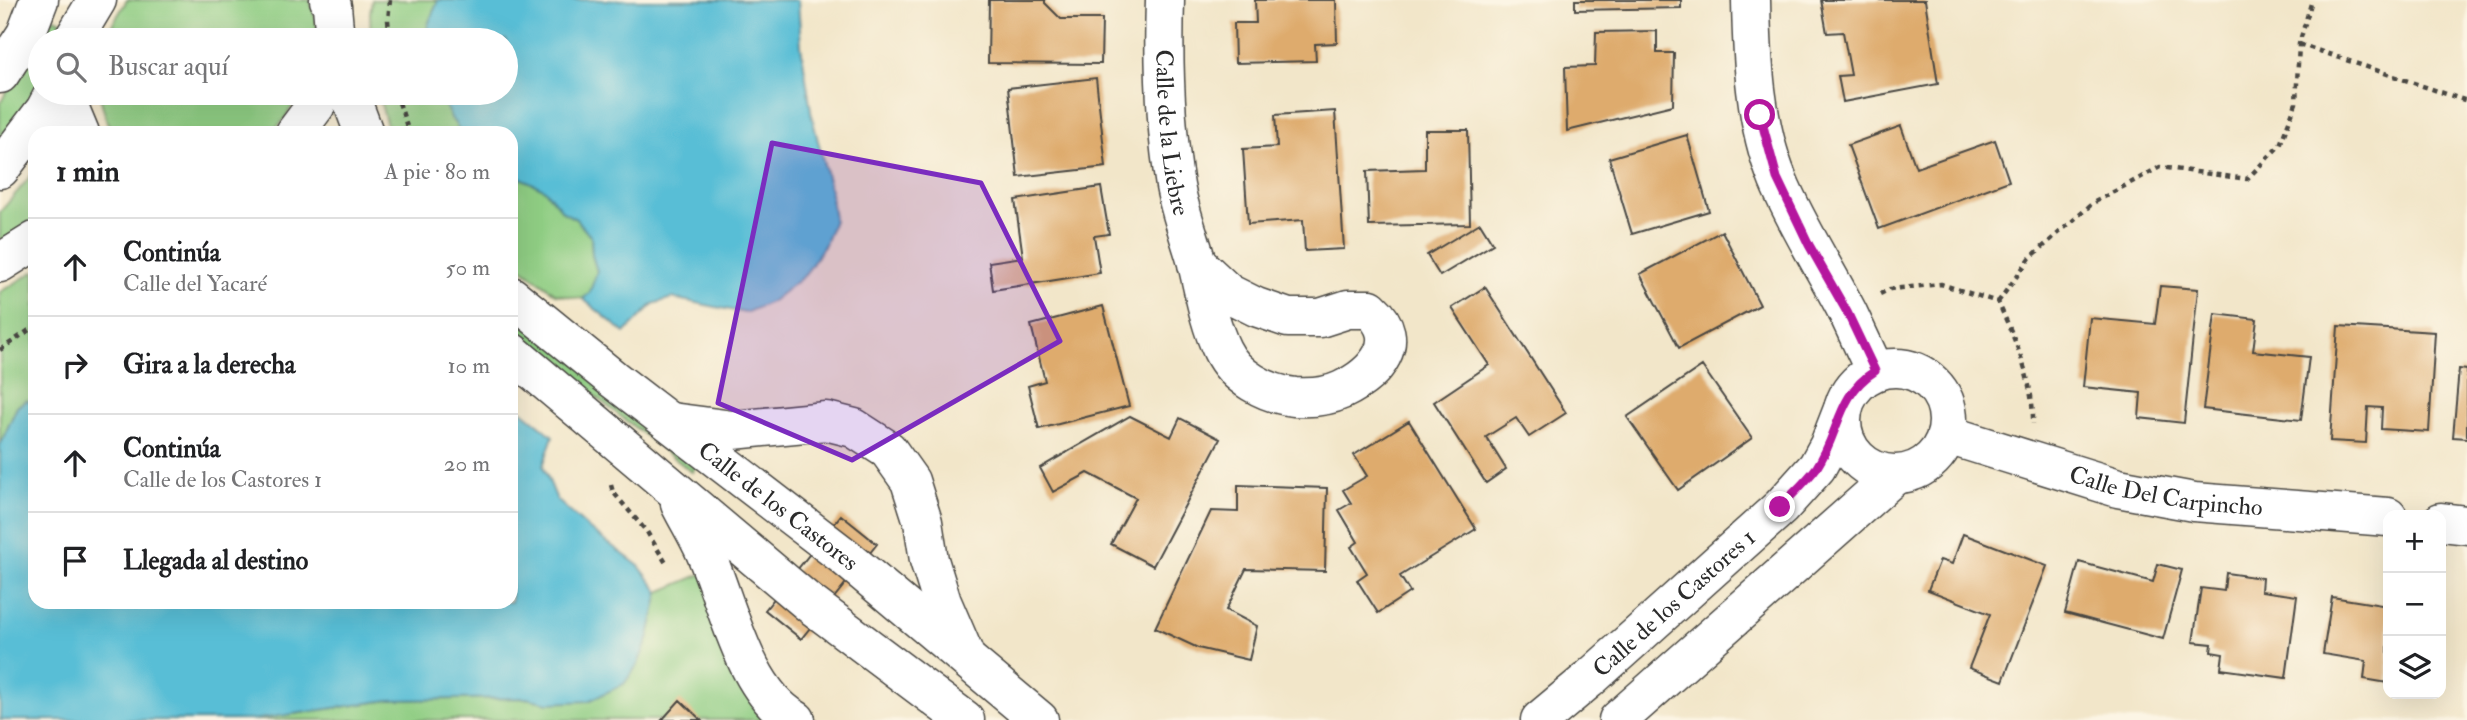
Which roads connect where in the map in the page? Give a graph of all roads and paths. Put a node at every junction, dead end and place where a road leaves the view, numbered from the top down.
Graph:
1 (39, 0) edge
2 (97, 0) edge
3 (390, 0) edge
4 (1165, 0) edge
5 (1751, 0) edge
6 (2312, 0) edge
7 (72, 25) edge
8 (28, 28) edge
9 (389, 28) edge
10 (28, 29) edge
11 (2299, 44) junction
12 (0, 74) edge
13 (2467, 101) edge
14 (48, 105) edge
15 (70, 105) edge
16 (316, 105) edge
17 (354, 105) edge
18 (400, 105) edge
19 (33, 126) edge
20 (77, 126) edge
21 (300, 126) edge
22 (361, 126) edge
23 (407, 126) edge
24 (28, 132) edge
25 (0, 169) edge
26 (28, 245) edge
27 (0, 263) edge
28 (1197, 264) junction
29 (518, 302) edge
30 (1998, 302) junction
31 (1847, 312) junction
32 (28, 331) edge
33 (0, 350) edge
34 (518, 358) edge
35 (1875, 371) junction
36 (1843, 409) junction
37 (669, 422) junction
38 (1948, 435) junction
39 (2033, 460) junction
40 (1895, 475) junction
41 (610, 482) dead end
42 (671, 486) junction
43 (2383, 517) edge
44 (2446, 523) edge
45 (2467, 525) edge
46 (671, 570) dead end
47 (967, 660) junction
48 (796, 720) edge
49 (965, 720) edge
50 (1039, 720) edge
51 (1540, 720) edge
52 (1618, 720) edge

1 - 8 street
2 - 7 street
3 - 9 path
4 - 28 street, Calle de la Liebre
5 - 31 street
6 - 11 path
10 - 12 street
11 - 13 path
11 - 30 path
14 - 19 street
15 - 20 street
16 - 21 street
17 - 22 street
18 - 23 path
24 - 25 street
26 - 27 street
28 - 28 street, Calle de la Liebre
29 - 37 street, Calle de los Castores
30 - 31 path
30 - 39 path
31 - 35 street
32 - 33 path
34 - 42 street, Calle de los Castores
35 - 36 street
35 - 38 street
36 - 40 street
36 - 51 street, Calle de los Castores 1
37 - 47 street, Calle de los Castores
37 - 47 street
38 - 39 street, Calle Del Carpincho
38 - 40 street
39 - 43 street, Calle Del Carpincho
40 - 52 street, Calle de los Castores 1
41 - 46 path
42 - 48 street
42 - 49 street, Calle de los Castores
44 - 45 street
47 - 50 street, Calle de los Castores

